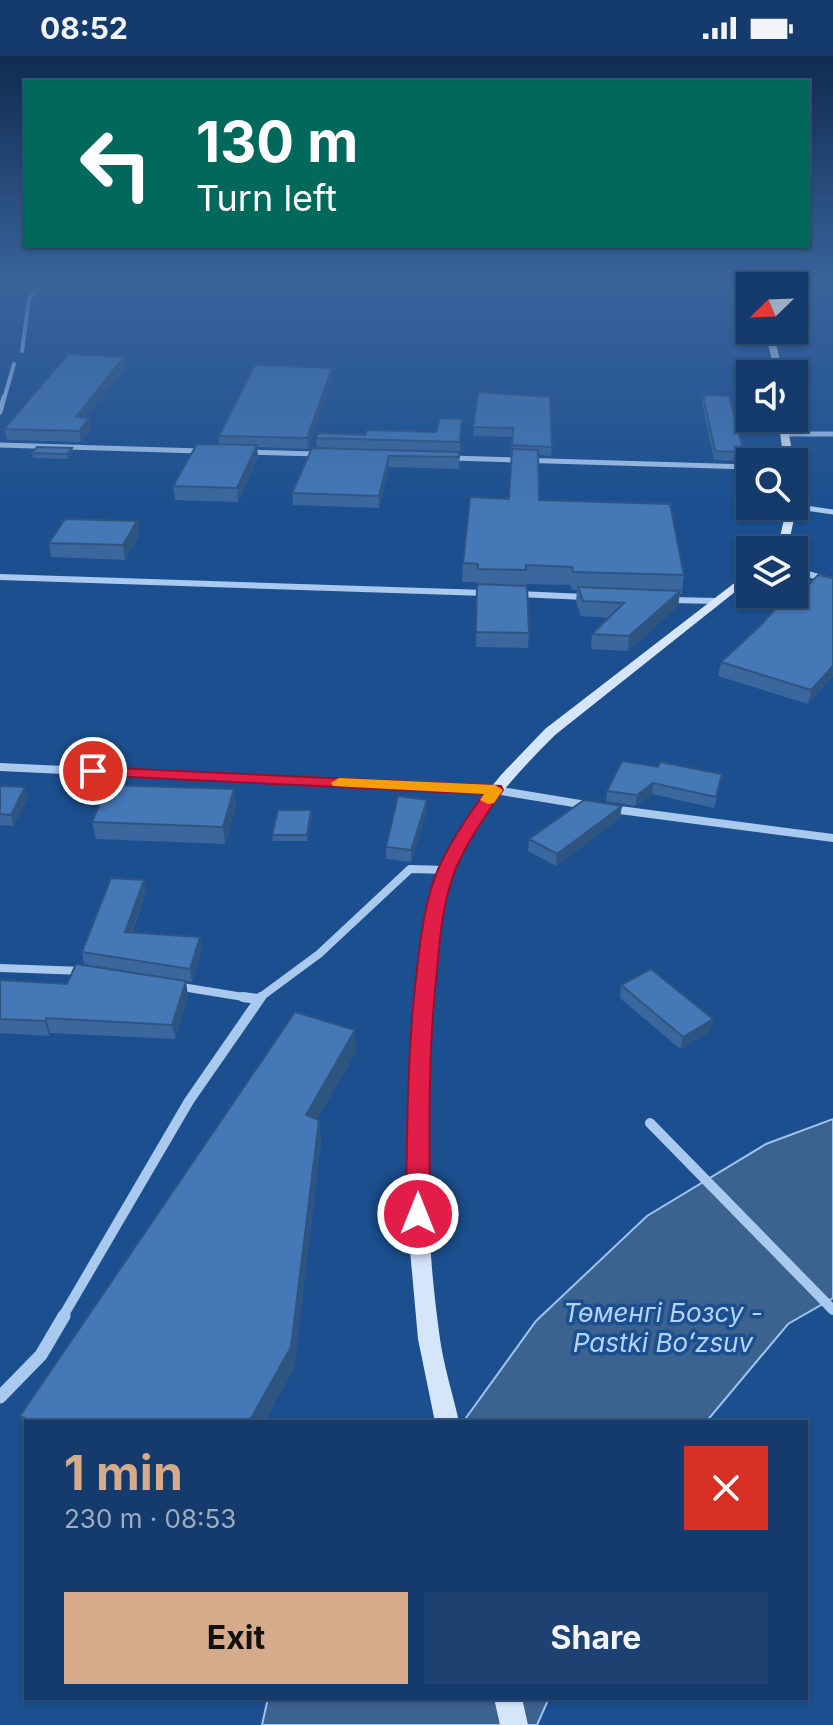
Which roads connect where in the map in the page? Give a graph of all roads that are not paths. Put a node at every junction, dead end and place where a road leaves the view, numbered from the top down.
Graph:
1 (14, 364) dead end
2 (0, 412) edge
3 (783, 434) joint
4 (833, 434) edge
5 (0, 445) edge
6 (786, 448) edge
7 (207, 451) edge
8 (239, 452) edge
9 (319, 454) edge
10 (447, 458) edge
11 (736, 467) edge
12 (808, 508) edge
13 (833, 512) edge
14 (808, 574) edge
15 (0, 577) edge
16 (833, 581) edge
17 (736, 585) edge
18 (494, 594) edge
19 (510, 594) edge
20 (590, 597) edge
21 (654, 599) edge
22 (717, 601) junction
23 (0, 767) edge
24 (495, 790) junction
25 (589, 805) edge
26 (605, 808) edge
27 (833, 838) edge
28 (447, 870) junction
29 (0, 968) edge
30 (98, 973) edge
31 (171, 985) edge
32 (258, 999) junction
33 (650, 1123) dead end
34 (833, 1310) edge
35 (0, 1397) edge
36 (447, 1420) edge
37 (508, 1700) edge
38 (514, 1725) edge

1 - 2 street
3 - 4 street
3 - 6 main road
5 - 7 street
8 - 9 street
10 - 11 street
12 - 13 street
14 - 16 street
15 - 18 street
17 - 22 main road
19 - 20 street
21 - 22 street
22 - 24 main road
23 - 24 street
24 - 25 street
24 - 28 main road
26 - 27 street
28 - 32 street
28 - 36 main road
29 - 30 street
31 - 32 street
32 - 35 street
33 - 34 street
37 - 38 main road

